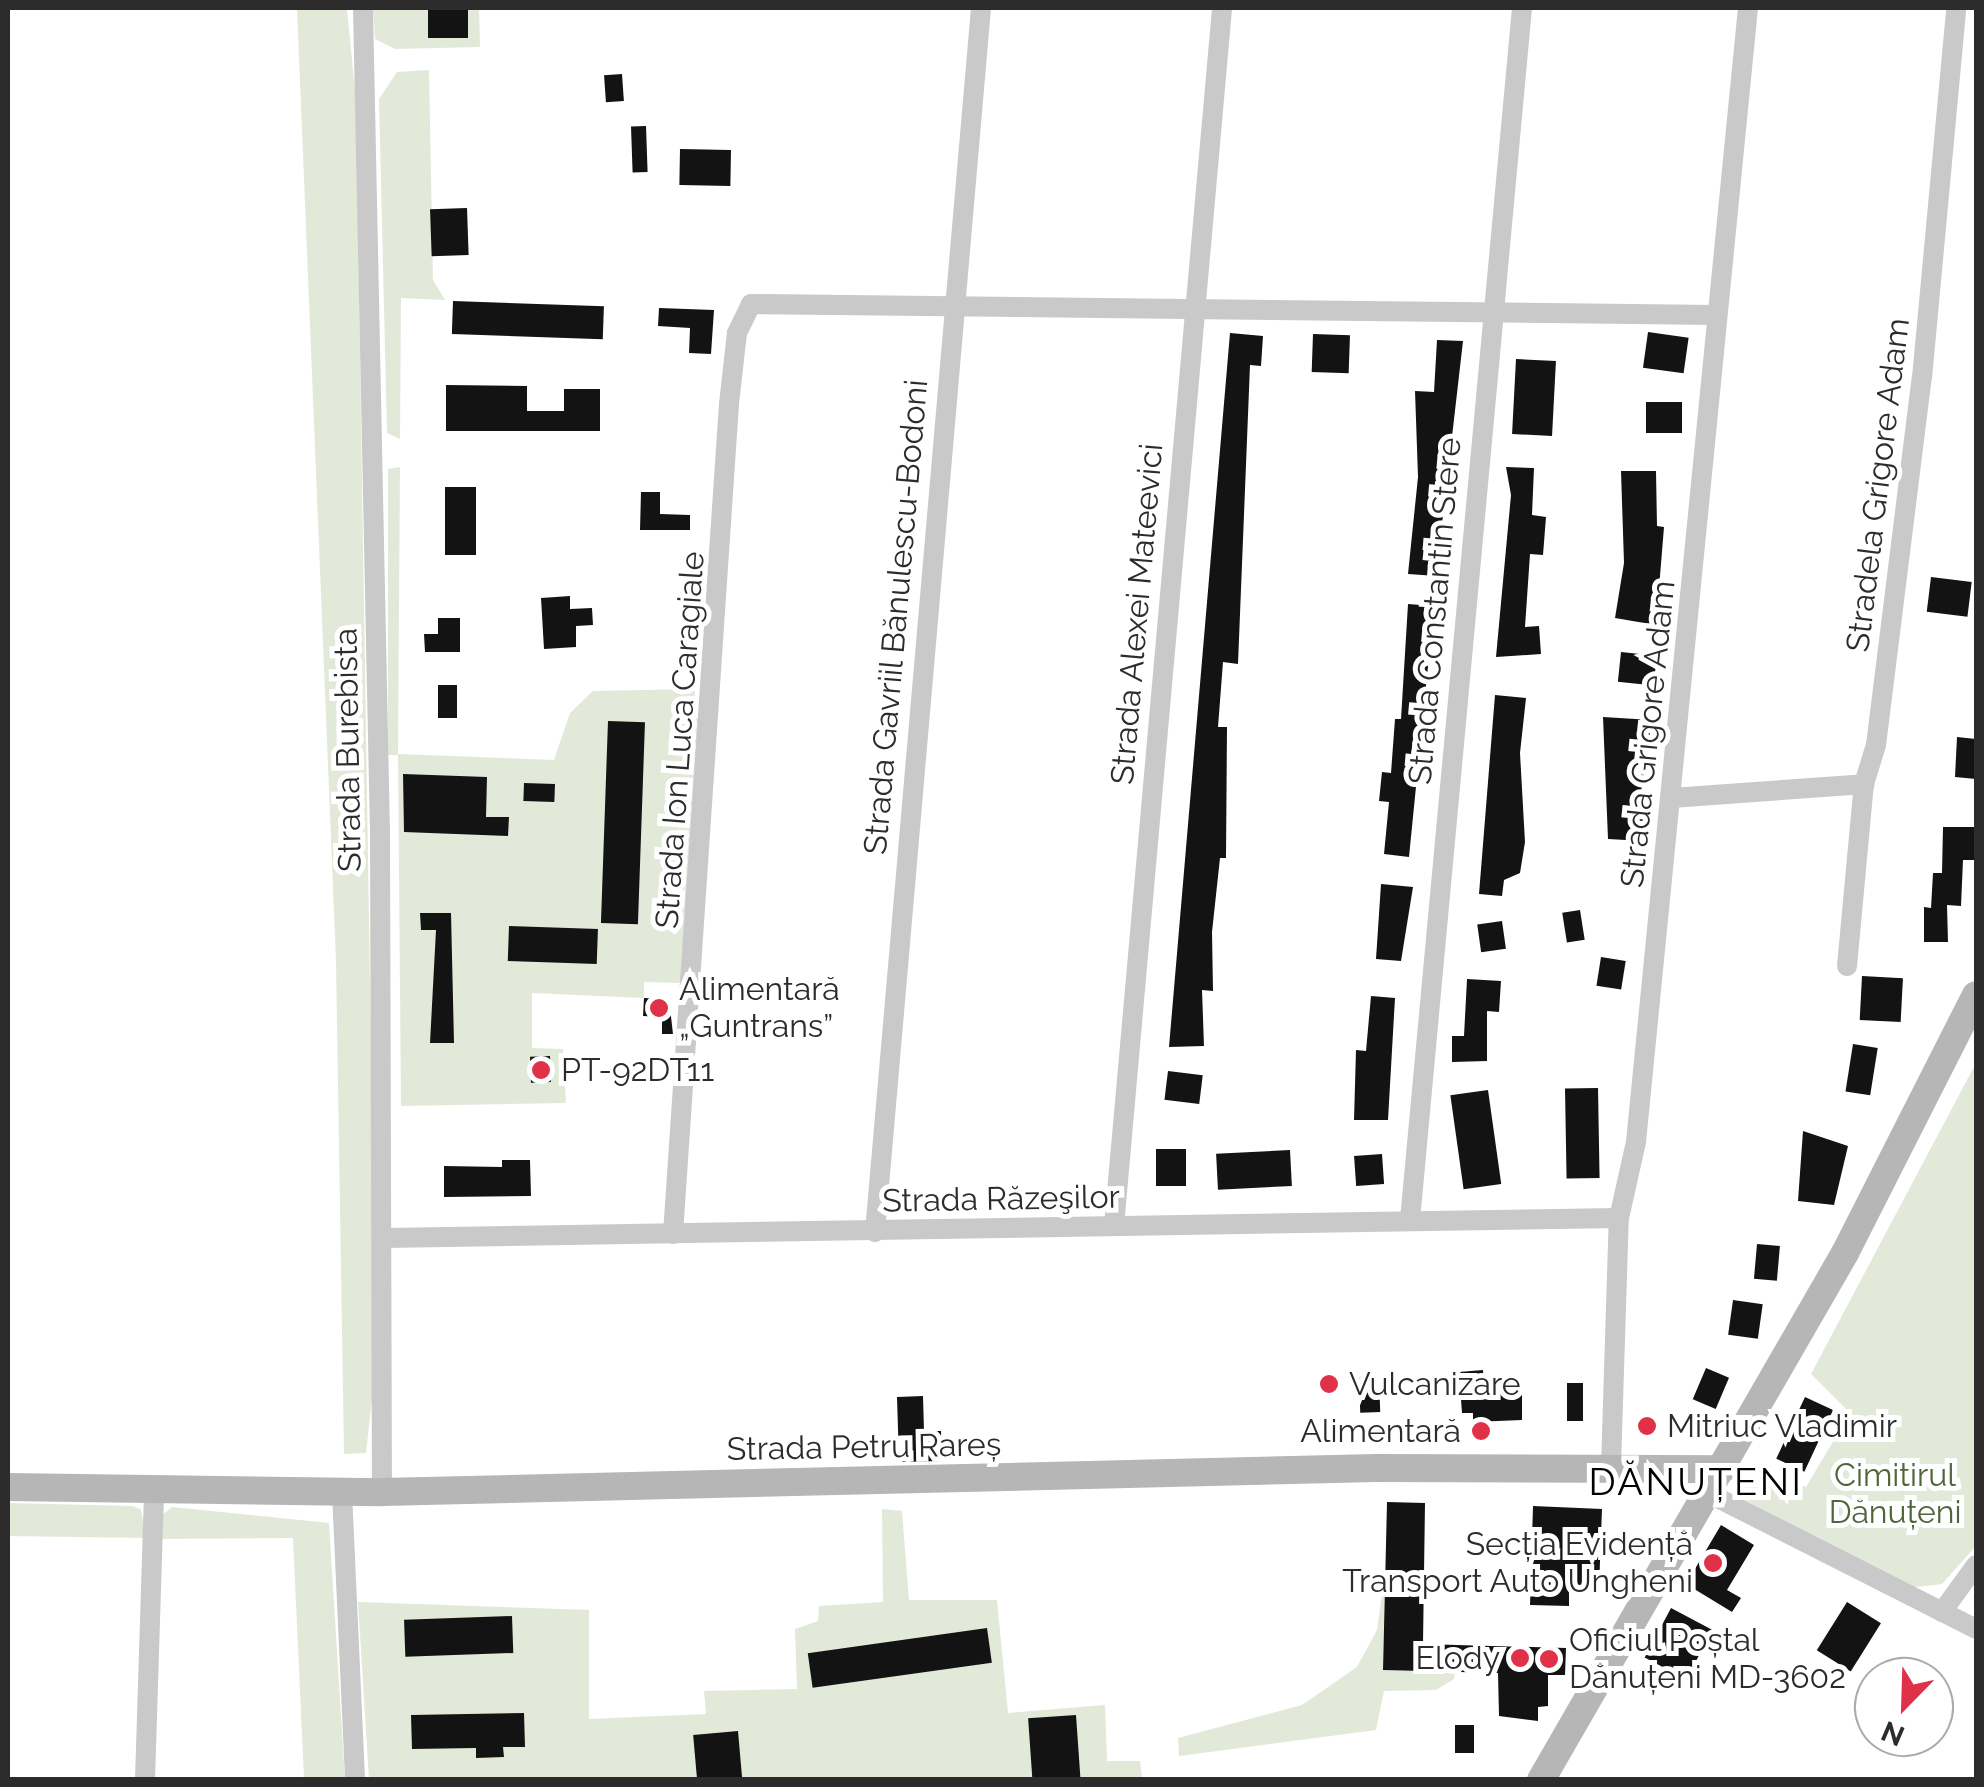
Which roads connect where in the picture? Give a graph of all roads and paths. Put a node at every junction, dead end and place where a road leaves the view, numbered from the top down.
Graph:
1 (362, 8) edge
2 (981, 8) edge
3 (1222, 8) edge
4 (1522, 8) edge
5 (1748, 8) edge
6 (1956, 8) edge
7 (953, 303) junction
8 (1194, 305) junction
9 (1493, 308) junction
10 (1717, 315) junction
11 (1864, 784) junction
12 (1671, 798) junction
13 (1847, 966) dead end
14 (1976, 996) edge
15 (1619, 1218) junction
16 (1410, 1220) junction
17 (1114, 1226) junction
18 (875, 1232) junction
19 (673, 1234) junction
20 (384, 1238) junction
21 (1611, 1466) junction
22 (1715, 1481) junction
23 (8, 1487) edge
24 (154, 1490) junction
25 (342, 1492) junction
26 (382, 1492) junction
27 (1976, 1565) edge
28 (1942, 1612) junction
29 (1976, 1629) edge
30 (145, 1780) edge
31 (355, 1780) edge
32 (1541, 1780) edge

1 - 20 street, Strada Burebista
2 - 7 street, Strada Gavriil Bănulescu-Bodoni
3 - 8 street, Strada Alexei Mateevici
4 - 9 street, Strada Constantin Stere
5 - 10 street, Strada Grigore Adam
6 - 11 street, Stradela Grigore Adam
7 - 8 street
7 - 18 street, Strada Gavriil Bănulescu-Bodoni
7 - 19 street, Strada Ion Luca Caragiale
8 - 9 street
8 - 17 street, Strada Alexei Mateevici
9 - 10 street
9 - 16 street, Strada Constantin Stere
10 - 12 street, Strada Grigore Adam
11 - 12 street
11 - 13 street, Stradela Grigore Adam
12 - 15 street, Strada Grigore Adam
14 - 22 main road
15 - 16 street, Strada Răzeşilor
15 - 21 street, Strada Grigore Adam
16 - 17 street, Strada Răzeşilor
17 - 18 street, Strada Răzeşilor
18 - 19 street, Strada Răzeşilor
19 - 20 street, Strada Răzeşilor
20 - 26 street, Strada Burebista
21 - 22 main road, Strada Petru Rareș
21 - 26 main road, Strada Petru Rareș
22 - 28 street
22 - 32 main road
23 - 24 main road, Strada Petru Rareș
24 - 25 main road, Strada Petru Rareș
24 - 30 street
25 - 26 main road, Strada Petru Rareș
25 - 31 street
27 - 28 street
28 - 29 street

